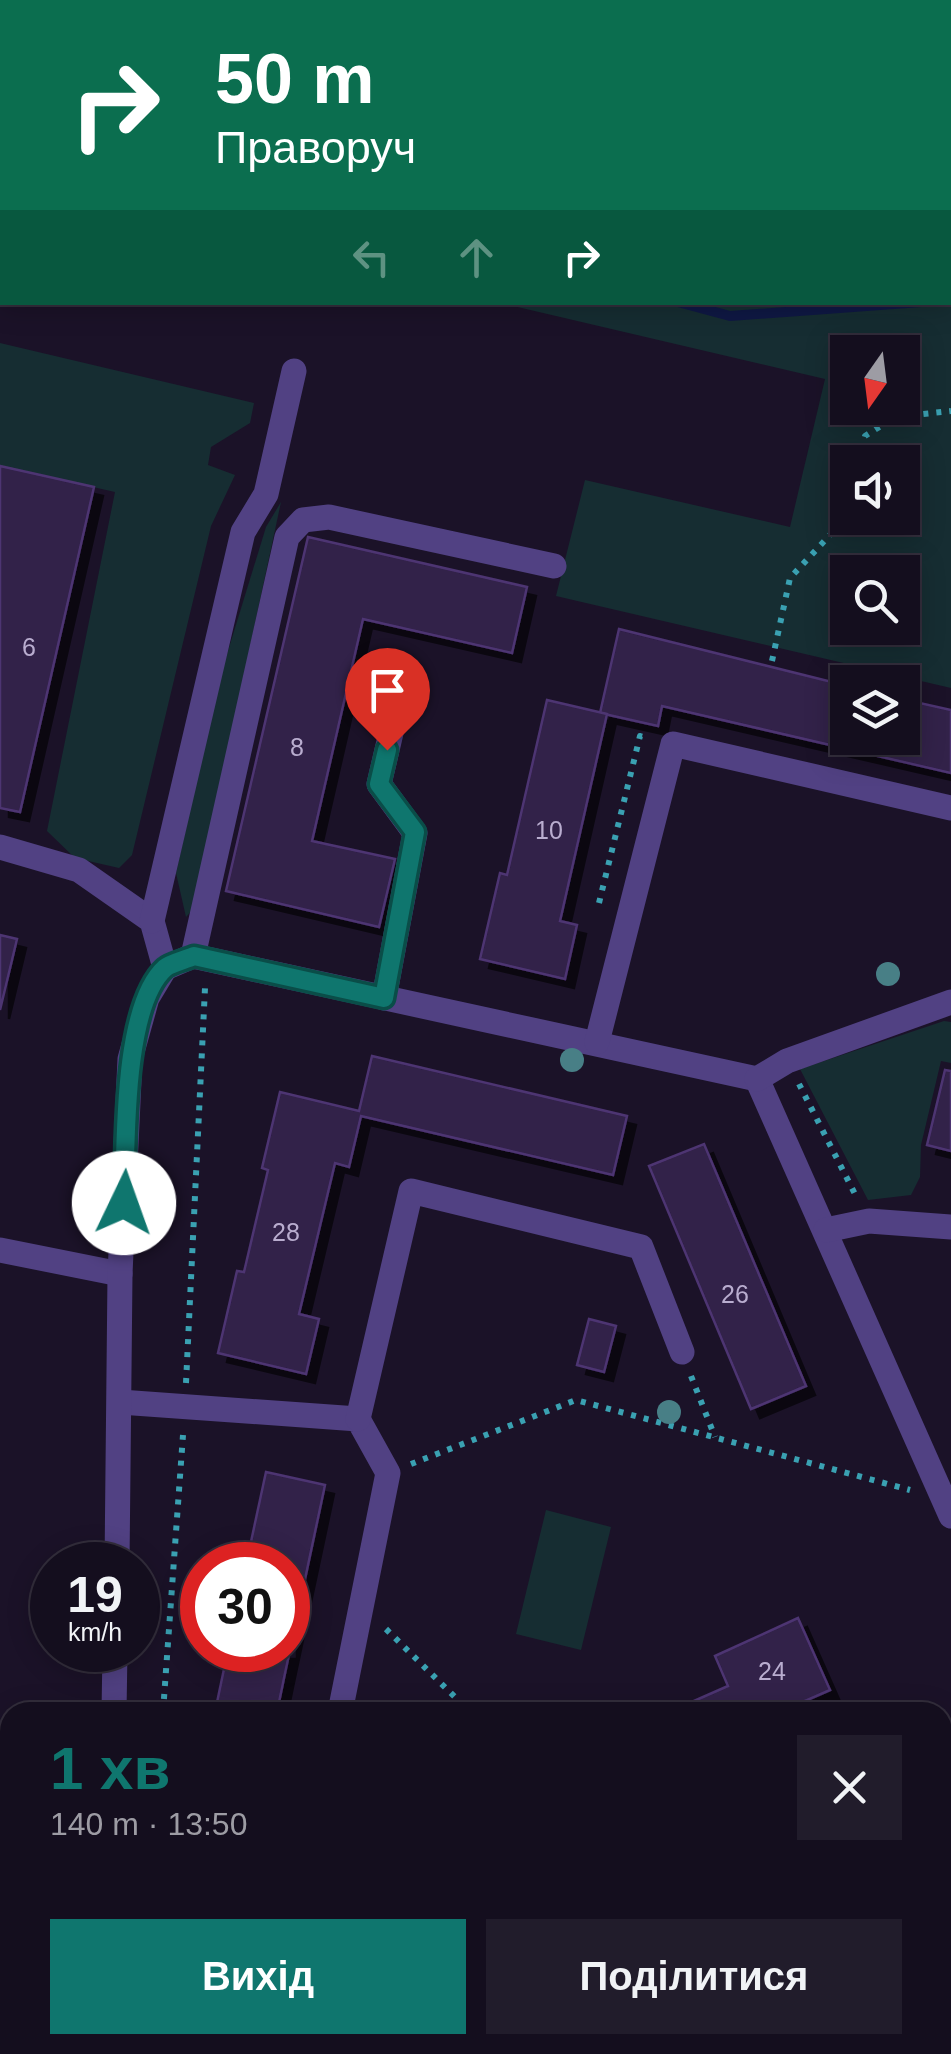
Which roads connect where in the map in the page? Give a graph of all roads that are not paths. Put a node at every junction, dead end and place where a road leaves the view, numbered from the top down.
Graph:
1 (294, 371) dead end
2 (554, 566) dead end
3 (403, 682) dead end
4 (951, 808) edge
5 (0, 847) edge
6 (152, 920) junction
7 (194, 956) junction
8 (165, 968) junction
9 (384, 998) junction
10 (951, 1002) edge
11 (596, 1042) junction
12 (757, 1080) junction
13 (951, 1227) edge
14 (826, 1230) junction
15 (0, 1250) edge
16 (120, 1274) junction
17 (682, 1352) road end
18 (120, 1402) junction
19 (358, 1420) junction
20 (951, 1516) edge
21 (117, 1542) edge
22 (115, 1672) edge
23 (114, 1702) edge
24 (342, 1702) edge

1 - 6 street
2 - 7 street
3 - 9 street
4 - 11 street
5 - 6 street
6 - 8 street
7 - 8 street
7 - 9 street
8 - 16 street
9 - 11 street
10 - 12 street
11 - 12 street
12 - 14 street
13 - 14 street
14 - 20 street
15 - 16 street
16 - 18 street
17 - 19 street
18 - 19 street
18 - 21 street
19 - 24 street
22 - 23 street

